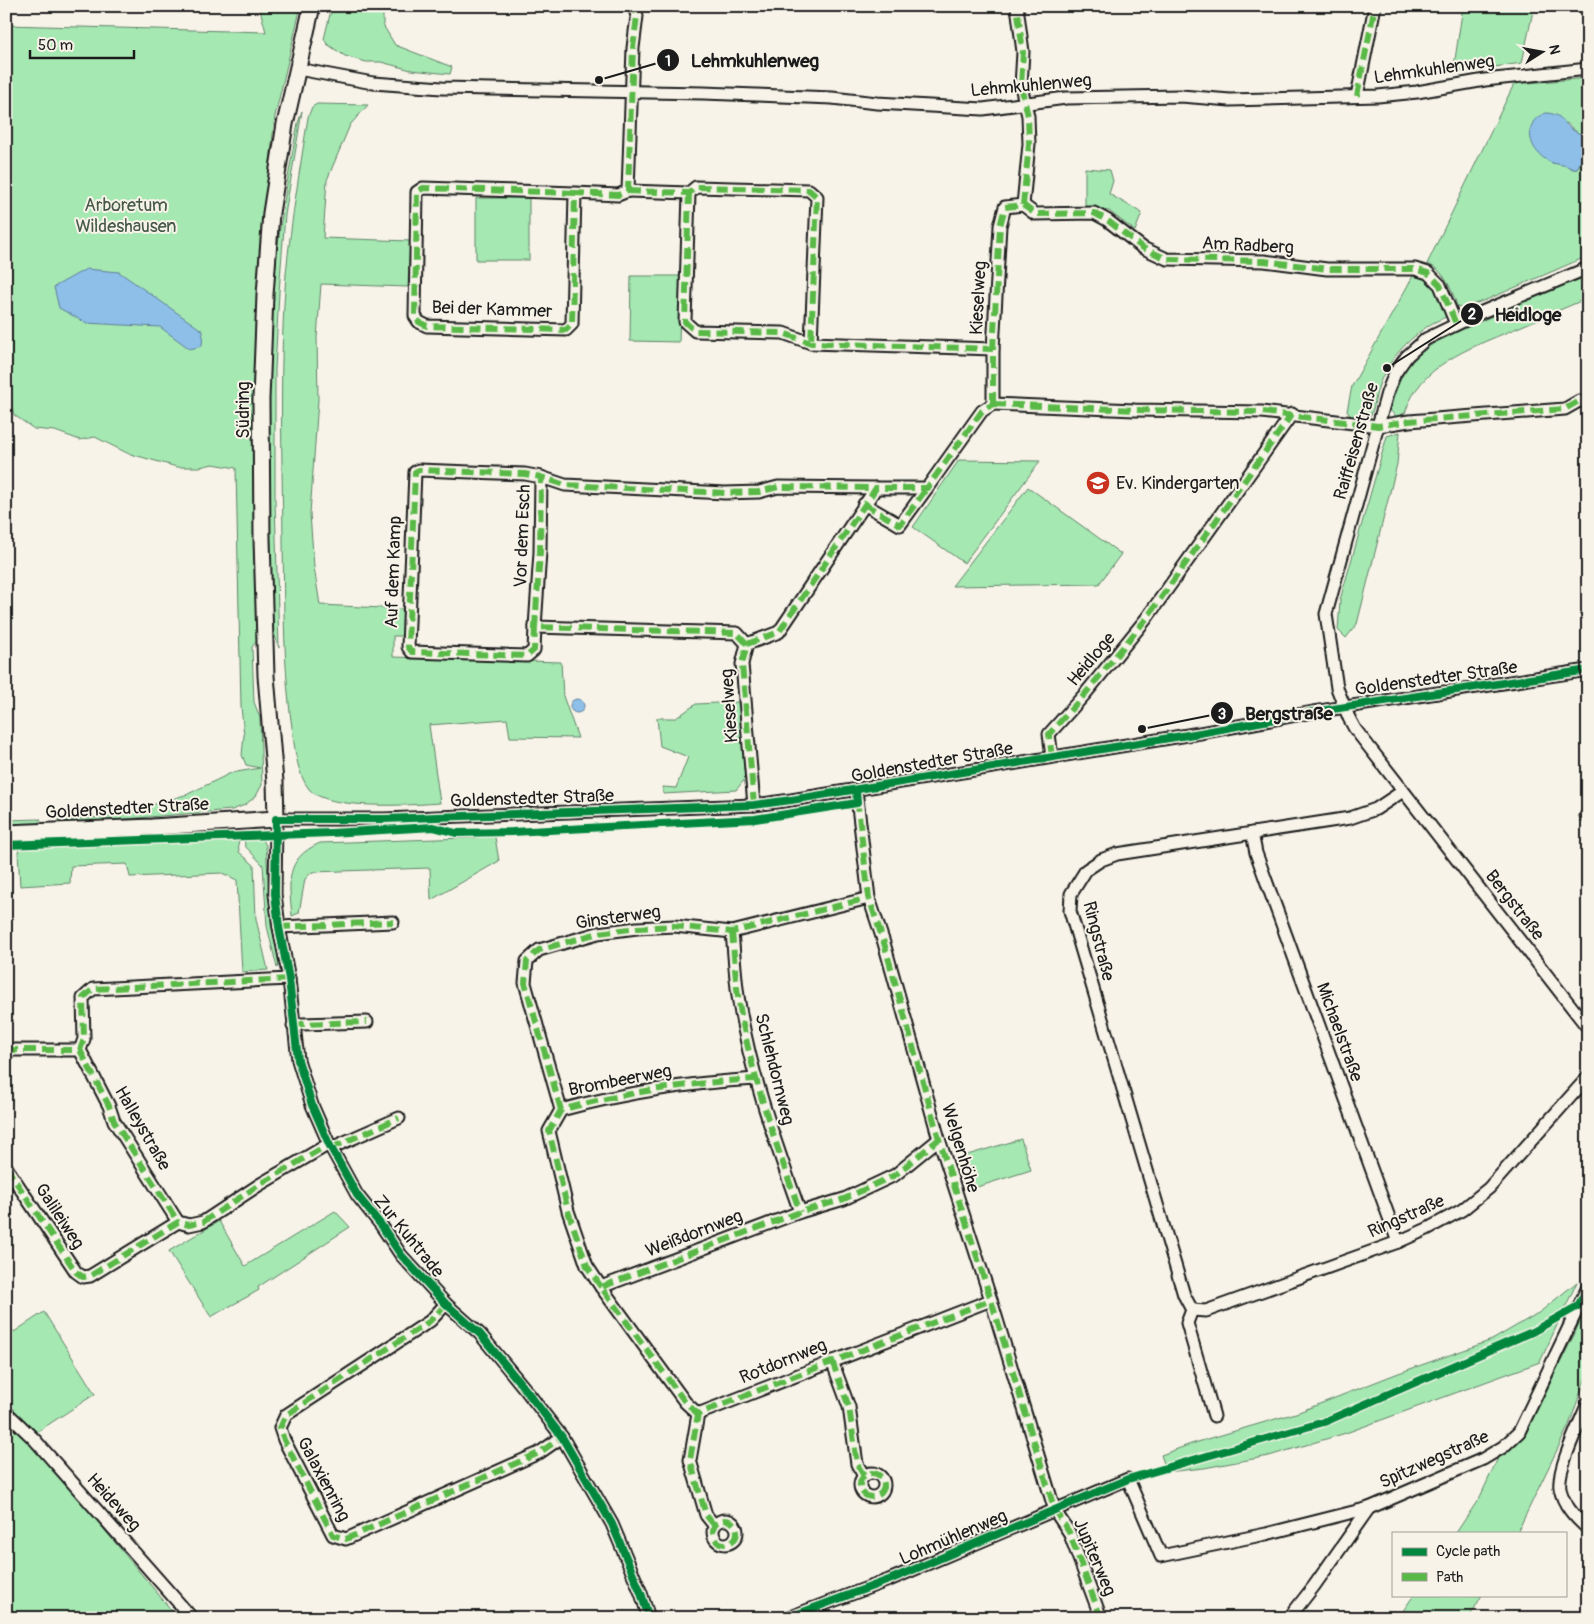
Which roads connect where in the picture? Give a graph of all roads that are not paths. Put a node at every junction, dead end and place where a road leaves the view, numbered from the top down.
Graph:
1 (312, 6) edge
2 (634, 6) edge
3 (1017, 6) edge
4 (1375, 6) edge
5 (1588, 68) edge
6 (298, 69) junction
7 (632, 91) junction
8 (1357, 96) junction
9 (1026, 103) junction
10 (628, 191) junction
11 (689, 192) junction
12 (576, 193) junction
13 (1023, 205) junction
14 (1588, 268) edge
15 (1456, 324) junction
16 (811, 343) junction
17 (993, 349) junction
18 (1588, 402) edge
19 (993, 404) junction
20 (1292, 414) junction
21 (1378, 426) junction
22 (541, 477) junction
23 (876, 488) junction
24 (927, 488) junction
25 (864, 504) junction
26 (535, 627) junction
27 (747, 644) junction
28 (1588, 670) edge
29 (1345, 707) junction
30 (1052, 757) junction
31 (856, 790) junction
32 (1403, 791) junction
33 (754, 805) junction
34 (276, 819) junction
35 (6, 833) edge
36 (1252, 833) junction
37 (869, 898) junction
38 (393, 922) dead end
39 (279, 927) junction
40 (732, 932) junction
41 (288, 979) junction
42 (367, 1022) dead end
43 (293, 1026) junction
44 (1588, 1028) edge
45 (6, 1050) edge
46 (80, 1050) junction
47 (1588, 1078) edge
48 (756, 1079) junction
49 (561, 1110) junction
50 (399, 1118) dead end
51 (939, 1139) junction
52 (330, 1146) junction
53 (6, 1167) edge
54 (800, 1212) junction
55 (178, 1222) junction
56 (1398, 1242) junction
57 (602, 1287) junction
58 (1588, 1287) edge
59 (990, 1300) junction
60 (446, 1304) junction
61 (1192, 1310) junction
62 (832, 1361) junction
63 (1588, 1403) edge
64 (6, 1412) edge
65 (698, 1414) junction
66 (1214, 1416) dead end
67 (562, 1438) junction
68 (864, 1476) dead end
69 (1128, 1479) joint
70 (1369, 1508) junction
71 (1055, 1511) junction
72 (714, 1526) dead end
73 (1588, 1529) edge
74 (192, 1618) edge
75 (649, 1618) edge
76 (787, 1618) edge
77 (1101, 1618) edge
78 (1289, 1618) edge

1 - 6 main road, Südring
2 - 7 street
3 - 9 street
4 - 8 street
5 - 8 street, Lehmkuhlenweg
6 - 7 street, Lehmkuhlenweg
6 - 34 main road, Südring
7 - 9 street, Lehmkuhlenweg
7 - 10 street
8 - 9 street, Lehmkuhlenweg
9 - 13 street
10 - 11 street, Bei der Kammer
10 - 12 street, Bei der Kammer
11 - 16 street
11 - 16 street, Bei der Kammer
12 - 12 street, Bei der Kammer
13 - 15 street, Am Radberg
13 - 17 street, Kieselweg
14 - 15 street, Raiffeisenstraße
15 - 21 street, Raiffeisenstraße
16 - 17 street
17 - 19 street, Kieselweg
18 - 21 street
19 - 20 street
19 - 24 street
20 - 21 street
20 - 30 street, Heidloge
21 - 29 street, Raiffeisenstraße
22 - 23 street, Vor dem Esch
22 - 26 street, Vor dem Esch
22 - 26 street, Auf dem Kamp
23 - 24 street
23 - 25 street
24 - 25 street
25 - 27 street
26 - 27 street
27 - 33 street, Kieselweg
28 - 29 street, Goldenstedter Straße
29 - 30 street, Goldenstedter Straße
29 - 32 street, Bergstraße
30 - 31 street, Goldenstedter Straße
31 - 33 street, Goldenstedter Straße
31 - 37 street, Welgenhöhe
32 - 36 street, Ringstraße
32 - 44 street, Bergstraße
33 - 34 street, Goldenstedter Straße
34 - 35 main road, Goldenstedter Straße
34 - 39 street, Zur Kuhtrade
36 - 56 street, Michaelstraße
36 - 61 street, Ringstraße
37 - 40 street, Ginsterweg
37 - 51 street, Welgenhöhe
38 - 39 street
39 - 41 street, Zur Kuhtrade
40 - 48 street, Schlehdornweg
40 - 49 street, Ginsterweg
41 - 43 street, Zur Kuhtrade
41 - 46 street
42 - 43 street
43 - 52 street, Zur Kuhtrade
45 - 46 street
46 - 55 street, Halleystraße
47 - 56 street, Ringstraße
48 - 49 street, Brombeerweg
48 - 54 street, Schlehdornweg
49 - 57 street, Brombeerweg
50 - 52 street
51 - 54 street, Weißdornweg
51 - 59 street, Welgenhöhe
52 - 55 street
52 - 60 street, Zur Kuhtrade
53 - 55 street, Galileiweg
54 - 57 street, Weißdornweg
56 - 61 street, Ringstraße
57 - 65 street
58 - 70 street, Spitzwegstraße
59 - 62 street, Rotdornweg
59 - 71 street, Welgenhöhe
60 - 67 street, Zur Kuhtrade
60 - 67 street, Galaxienring
61 - 66 street
62 - 65 street, Rotdornweg
62 - 68 street
63 - 73 street
64 - 74 street, Heideweg
65 - 72 street
67 - 75 street, Zur Kuhtrade
69 - 70 street, Spitzwegstraße
69 - 71 street, Lohmühlenweg
70 - 78 street, Spitzwegstraße
71 - 76 street, Lohmühlenweg
71 - 77 street, Jupiterweg

